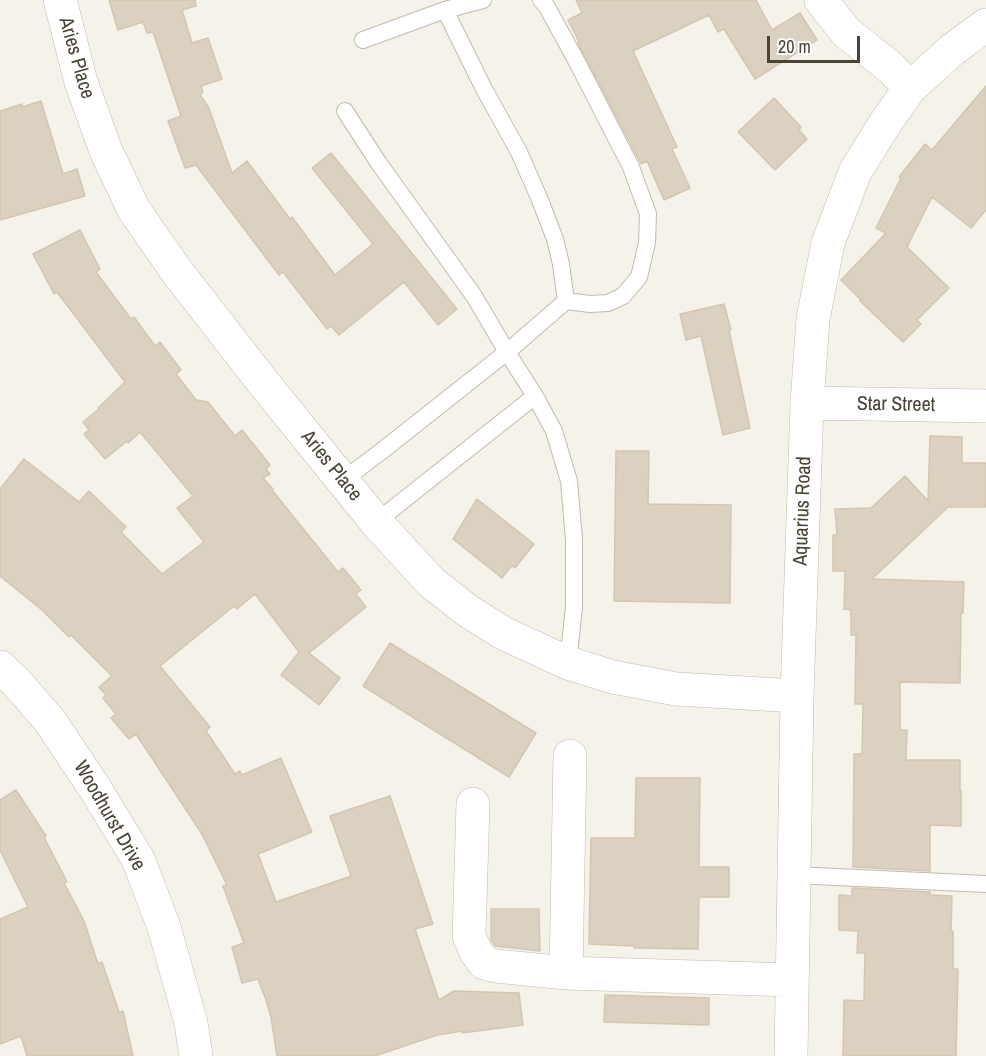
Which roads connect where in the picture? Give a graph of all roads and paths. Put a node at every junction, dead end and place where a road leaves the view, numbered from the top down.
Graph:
1 (60, 0) edge
2 (483, 0) edge
3 (541, 0) edge
4 (821, 0) edge
5 (445, 10) junction
6 (986, 25) edge
7 (363, 40) dead end
8 (910, 88) junction
9 (345, 111) dead end
10 (566, 302) junction
11 (507, 352) junction
12 (535, 396) junction
13 (807, 403) junction
14 (986, 406) edge
15 (342, 481) junction
16 (376, 522) junction
17 (568, 663) junction
18 (0, 667) edge
19 (797, 696) junction
20 (570, 756) dead end
21 (473, 804) dead end
22 (794, 875) junction
23 (986, 884) edge
24 (566, 973) junction
25 (792, 980) junction
26 (196, 1056) edge
27 (791, 1056) edge

1 - 15 street, Aries Place
2 - 5 lane
3 - 10 lane
4 - 8 street
5 - 7 lane
5 - 10 lane
6 - 8 street, Aquarius Road
8 - 13 street, Aquarius Road
9 - 11 lane
10 - 11 lane
11 - 12 lane
11 - 15 lane
12 - 16 lane
12 - 17 lane
13 - 14 street, Star Street
13 - 19 street, Aquarius Road
15 - 16 street, Aries Place
16 - 17 street, Aries Place
17 - 19 street, Aries Place
18 - 26 street, Woodhurst Drive
19 - 22 street, Aquarius Road
20 - 24 street
21 - 24 street
22 - 23 lane
22 - 25 street, Aquarius Road
24 - 25 street
25 - 27 street, Aquarius Road

